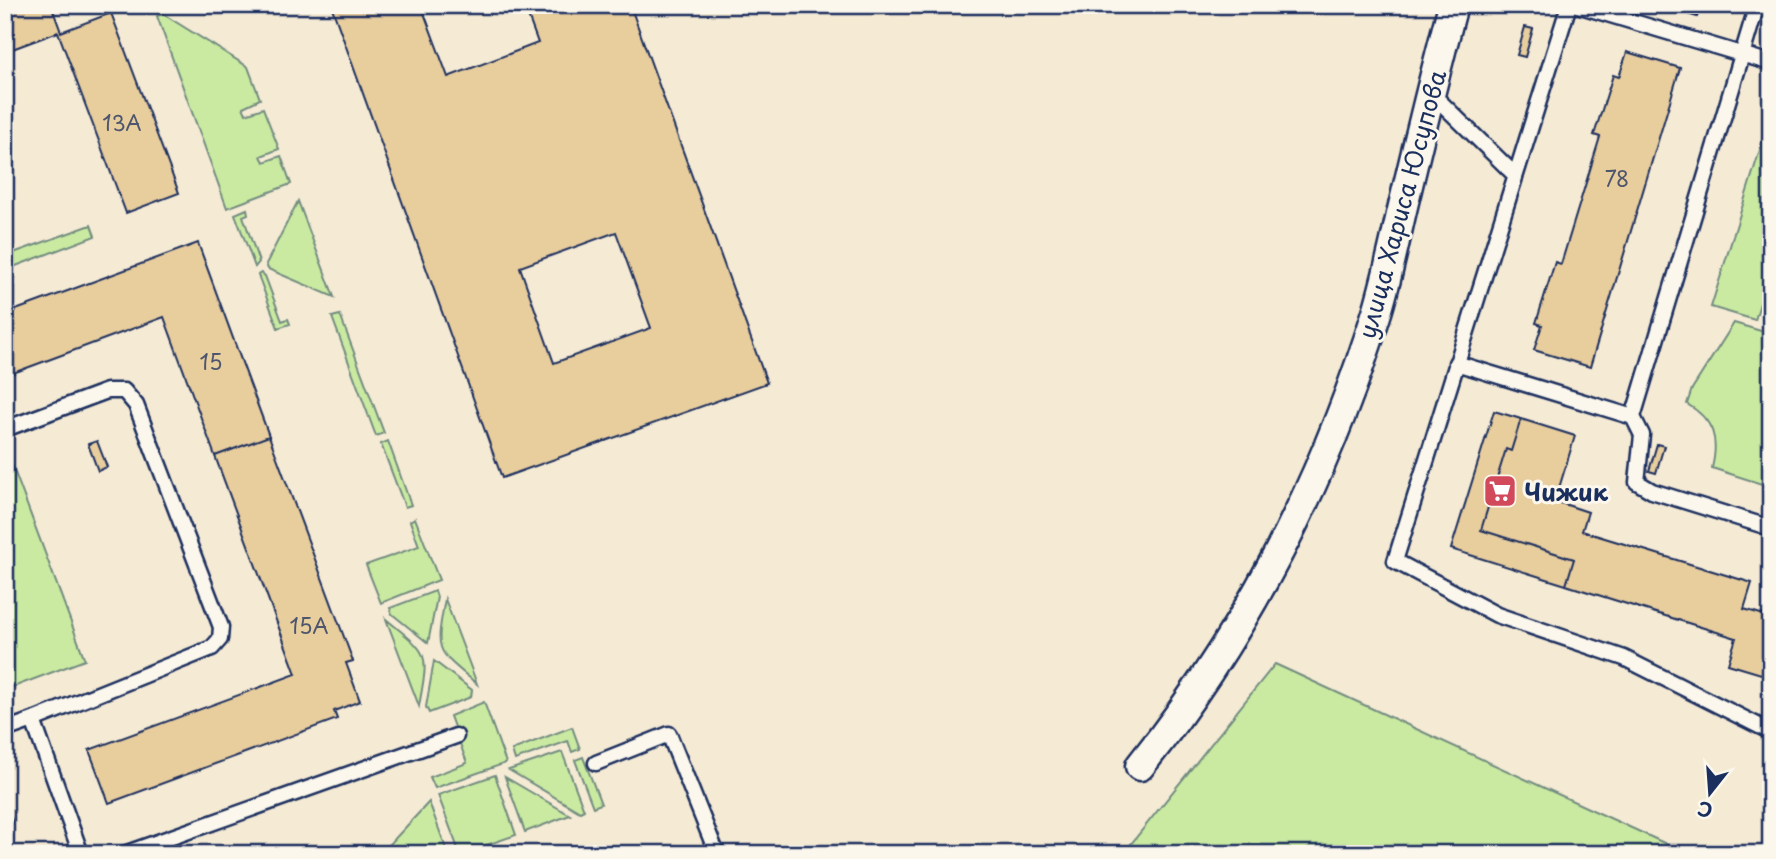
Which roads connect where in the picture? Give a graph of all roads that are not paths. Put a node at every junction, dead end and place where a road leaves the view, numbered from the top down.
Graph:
1 (1453, 5) edge
2 (1569, 5) edge
3 (1577, 5) edge
4 (1758, 5) edge
5 (1743, 53) junction
6 (1771, 62) edge
7 (1430, 92) junction
8 (1515, 176) junction
9 (1456, 363) junction
10 (1633, 417) junction
11 (5, 429) edge
12 (1771, 528) edge
13 (33, 720) junction
14 (5, 730) edge
15 (1771, 732) edge
16 (457, 736) dead end
17 (596, 763) dead end
18 (1140, 766) dead end
19 (81, 854) edge
20 (124, 854) edge
21 (717, 854) edge

1 - 7 street, улица Хариса Юсупова
2 - 8 lane
3 - 5 lane
4 - 5 lane
5 - 6 lane
5 - 10 lane
7 - 8 lane
7 - 18 street, улица Хариса Юсупова
8 - 9 lane
9 - 10 lane
9 - 15 lane
10 - 12 lane
11 - 13 lane
13 - 14 lane
13 - 19 lane
16 - 20 lane
17 - 21 lane

